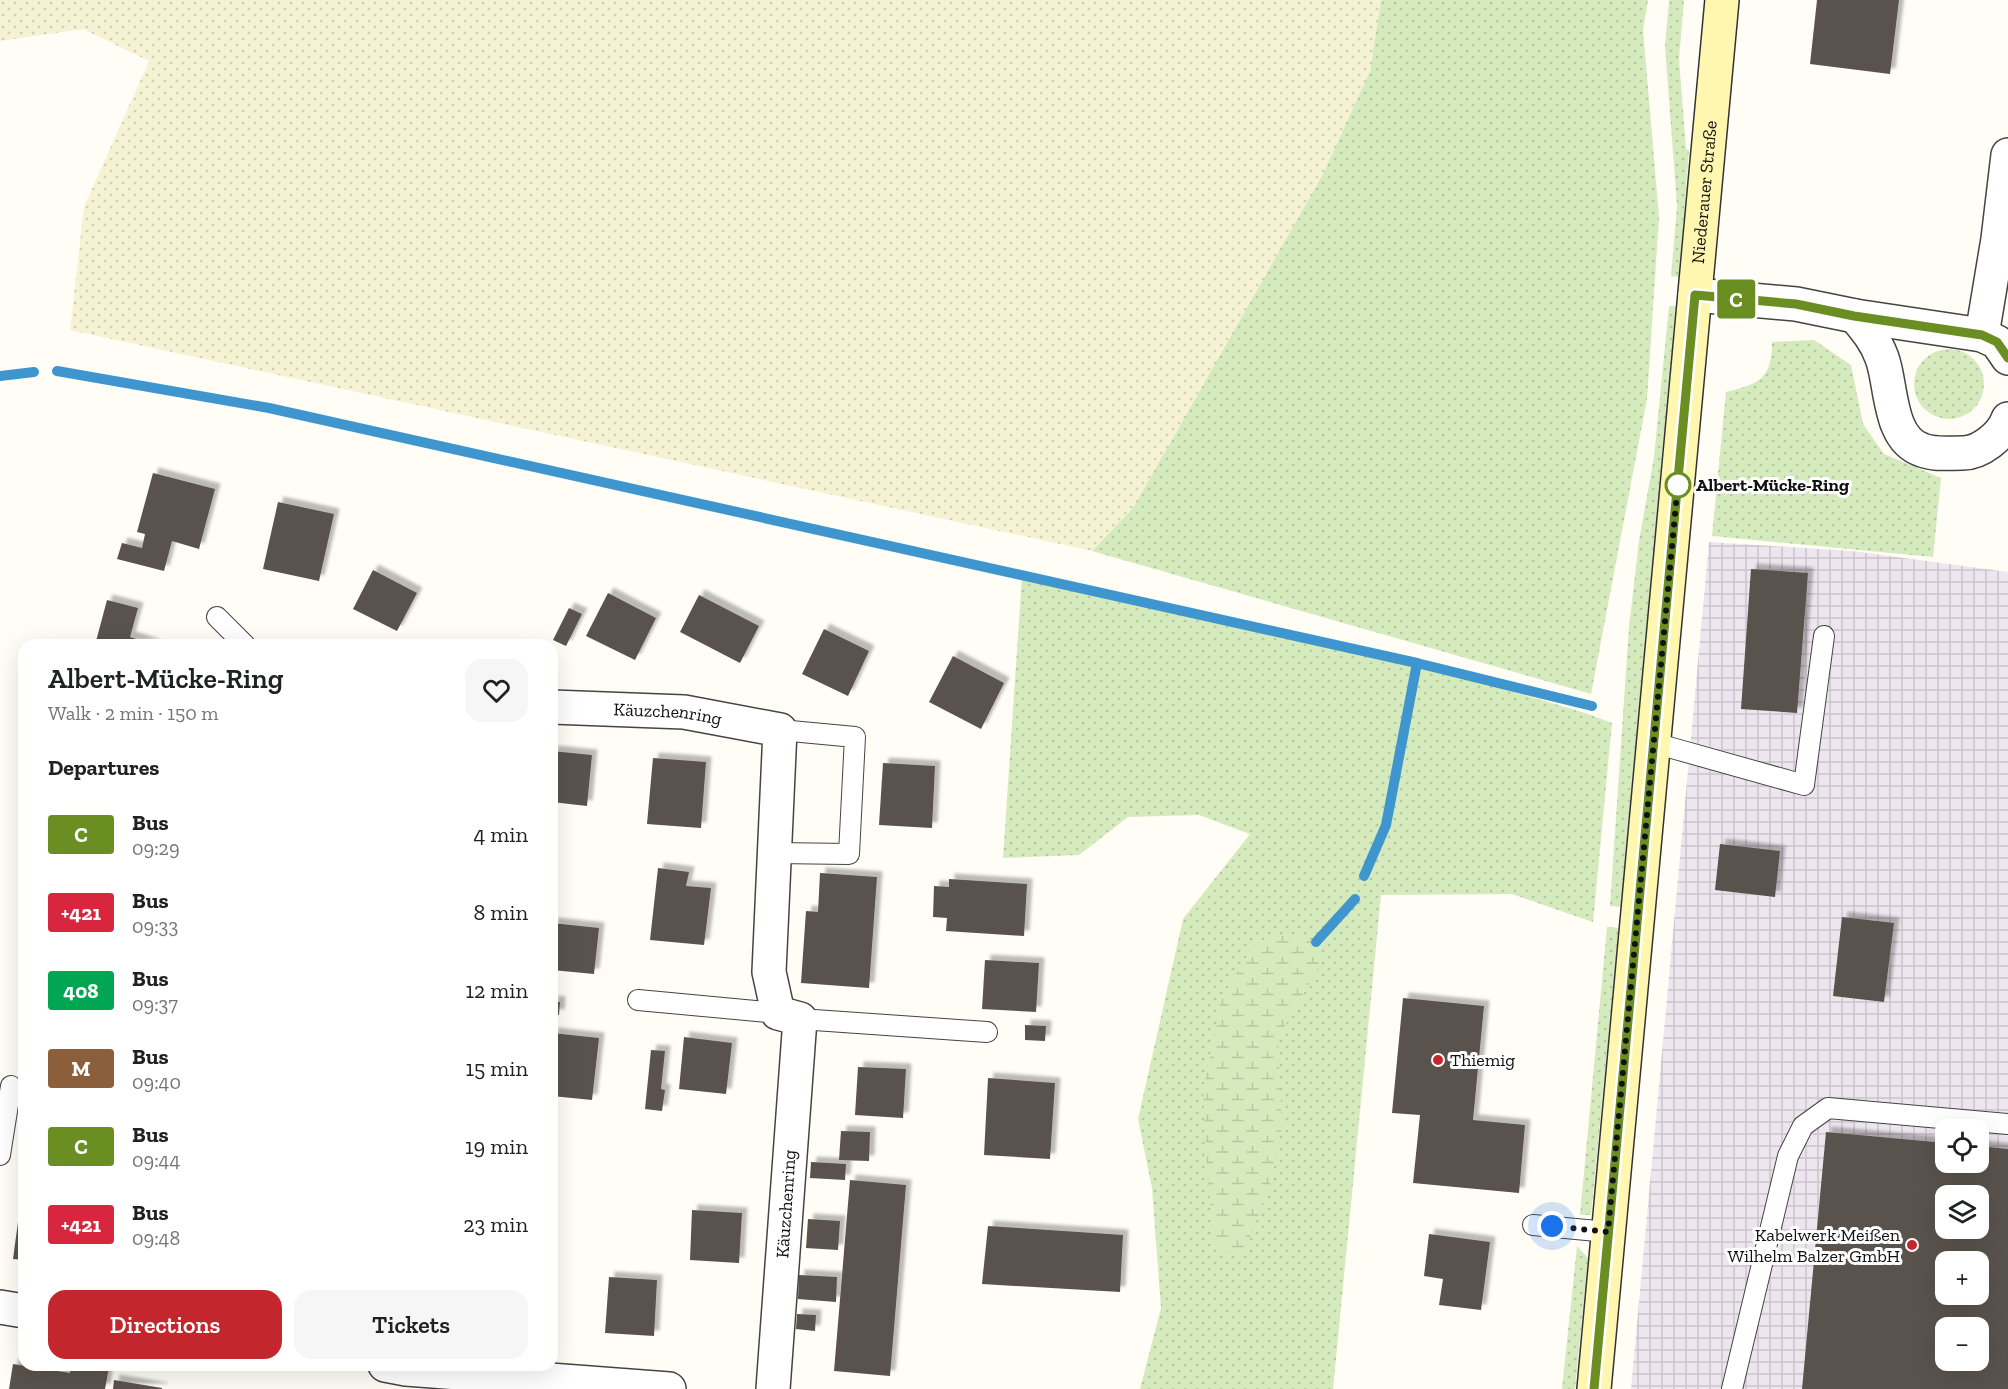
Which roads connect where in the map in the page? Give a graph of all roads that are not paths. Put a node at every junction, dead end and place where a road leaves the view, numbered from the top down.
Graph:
1 (1722, 0) edge
2 (2008, 155) edge
3 (1695, 295) junction
4 (1854, 316) junction
5 (1995, 332) edge
6 (2008, 358) edge
7 (2008, 419) edge
8 (217, 616) dead end
9 (1824, 636) dead end
10 (239, 639) edge
11 (558, 707) edge
12 (780, 730) junction
13 (1654, 743) junction
14 (775, 853) junction
15 (638, 1000) dead end
16 (789, 1016) junction
17 (987, 1032) dead end
18 (11, 1086) dead end
19 (2008, 1124) edge
20 (0, 1155) edge
21 (1533, 1225) dead end
22 (1608, 1232) junction
23 (0, 1307) edge
24 (18, 1310) edge
25 (398, 1374) edge
26 (669, 1389) edge
27 (773, 1389) edge
28 (1593, 1389) edge
29 (1732, 1389) edge

1 - 3 main road, Niederauer Straße
2 - 5 street
3 - 4 street
3 - 13 main road, Niederauer Straße
4 - 5 street
4 - 7 street
5 - 6 street
8 - 10 lane
9 - 13 lane
11 - 12 street, Käuzchenring
12 - 14 street, Käuzchenring
12 - 14 lane, Käuzchenring
13 - 22 main road, Niederauer Straße
14 - 16 street, Käuzchenring
15 - 16 lane
16 - 17 lane
16 - 27 street, Käuzchenring
18 - 20 lane
19 - 29 lane
21 - 22 lane
22 - 28 main road, Niederauer Straße
23 - 24 street
25 - 26 street

